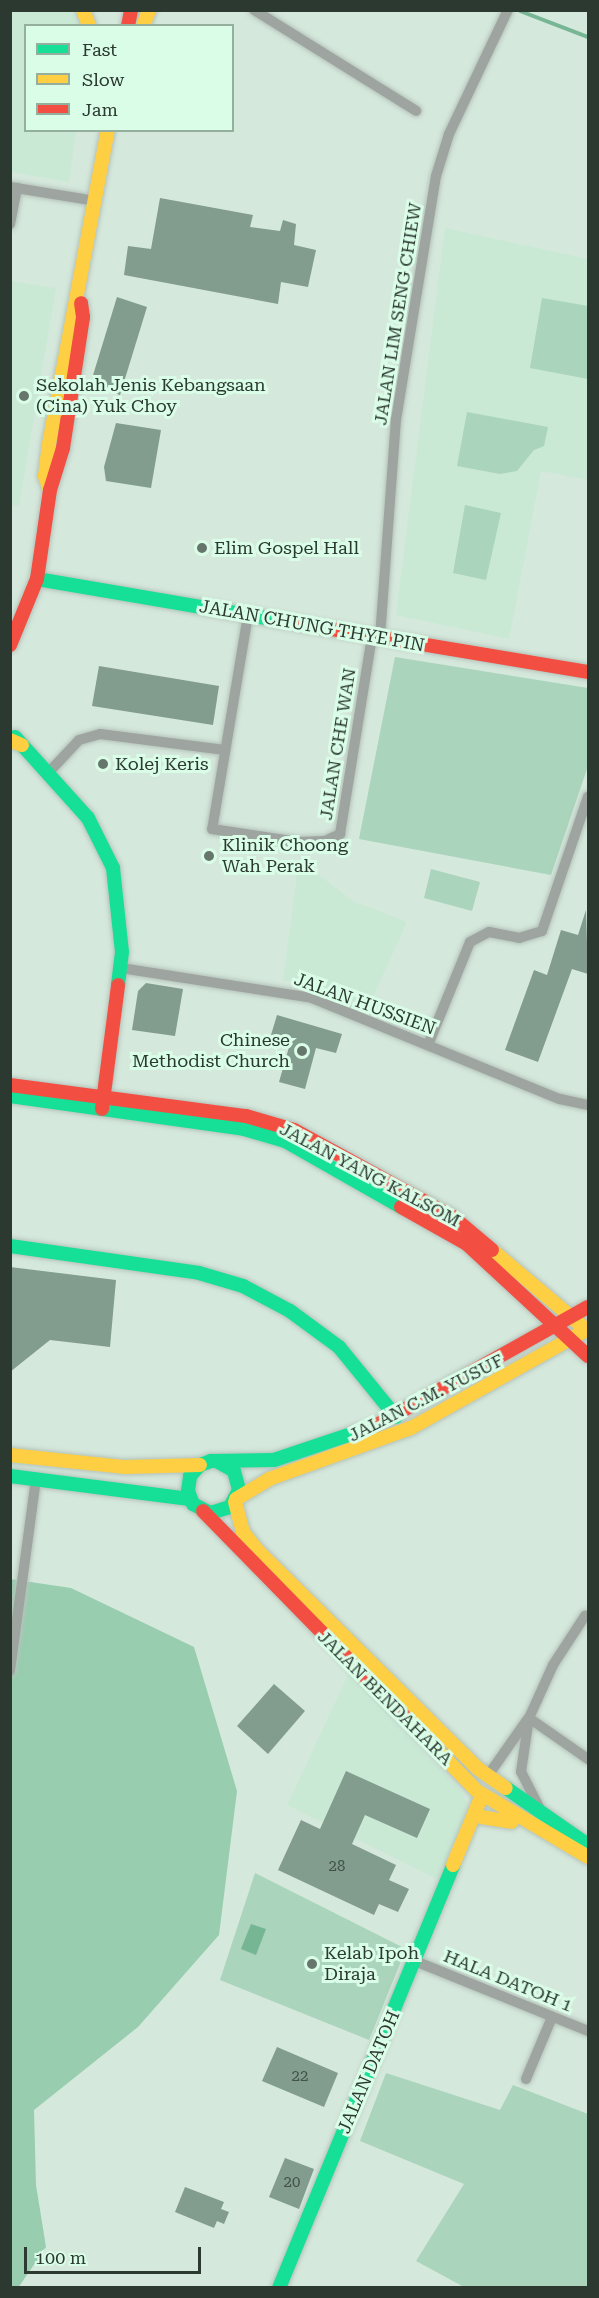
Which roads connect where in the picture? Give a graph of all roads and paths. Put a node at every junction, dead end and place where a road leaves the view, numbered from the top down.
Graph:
1 (254, 10) edge
2 (508, 10) edge
3 (416, 111) dead end
4 (98, 132) edge
5 (108, 132) edge
6 (115, 132) edge
7 (14, 187) edge
8 (89, 200) junction
9 (10, 224) edge
10 (89, 232) junction
11 (37, 579) junction
12 (248, 615) junction
13 (376, 637) junction
14 (10, 645) edge
15 (588, 672) edge
16 (10, 733) edge
17 (16, 742) edge
18 (225, 750) junction
19 (50, 771) junction
20 (588, 797) edge
21 (121, 968) junction
22 (429, 1045) junction
23 (10, 1084) edge
24 (10, 1096) edge
25 (103, 1103) junction
26 (588, 1105) edge
27 (335, 1160) junction
28 (10, 1246) edge
29 (588, 1308) edge
30 (573, 1317) junction
31 (557, 1327) junction
32 (588, 1330) edge
33 (570, 1340) junction
34 (588, 1356) edge
35 (396, 1417) junction
36 (10, 1455) edge
37 (218, 1462) junction
38 (200, 1465) junction
39 (10, 1476) edge
40 (36, 1479) junction
41 (190, 1499) junction
42 (236, 1500) junction
43 (203, 1511) junction
44 (278, 1580) junction
45 (585, 1616) dead end
46 (10, 1671) edge
47 (529, 1718) junction
48 (447, 1737) junction
49 (588, 1759) edge
50 (487, 1777) junction
51 (464, 1778) junction
52 (487, 1796) junction
53 (481, 1816) junction
54 (550, 1822) junction
55 (538, 1831) junction
56 (466, 1832) junction
57 (588, 1845) edge
58 (459, 1856) junction
59 (588, 1857) edge
60 (415, 1961) junction
61 (552, 2017) junction
62 (588, 2031) edge
63 (526, 2079) dead end
64 (279, 2288) edge

1 - 3 street
2 - 13 street, JALAN LIM SENG CHIEW
4 - 8 main road
5 - 10 main road
6 - 10 main road
7 - 8 street
7 - 9 street
8 - 10 main road
10 - 11 main road
11 - 12 main road, JALAN CHUNG THYE PIN
11 - 14 main road
12 - 13 main road, JALAN CHUNG THYE PIN
12 - 18 street
13 - 15 main road, JALAN CHUNG THYE PIN
13 - 18 street, JALAN CHE WAN
16 - 17 main road
17 - 19 main road
18 - 19 street
19 - 21 main road
20 - 22 street
21 - 22 street, JALAN HUSSIEN
21 - 25 main road
22 - 26 street, JALAN HUSSIEN
23 - 25 main road, JALAN YANG KALSOM
24 - 25 main road, JALAN YANG KALSOM
25 - 27 main road, JALAN YANG KALSOM
27 - 30 main road, JALAN YANG KALSOM
27 - 31 main road, JALAN YANG KALSOM
28 - 35 main road
29 - 30 main road, JALAN C.M. YUSUF
30 - 31 main road, JALAN C.M. YUSUF
30 - 32 main road, JALAN YANG KALSOM
31 - 32 main road
31 - 33 main road, JALAN YANG KALSOM
31 - 35 main road, JALAN C.M. YUSUF
32 - 33 main road, JALAN C.M. YUSUF
33 - 34 main road, JALAN YANG KALSOM
33 - 42 main road, JALAN C.M. YUSUF
35 - 37 main road, JALAN C.M. YUSUF
36 - 38 main road
37 - 38 main road
37 - 42 main road
38 - 41 main road
39 - 40 main road
40 - 41 main road
40 - 46 street
41 - 43 main road
42 - 43 main road
42 - 44 main road, JALAN BENDAHARA
43 - 44 main road, JALAN BENDAHARA
44 - 48 main road, JALAN BENDAHARA
44 - 51 main road, JALAN BENDAHARA
45 - 47 street
47 - 49 street
47 - 50 street
47 - 54 street
48 - 50 main road, JALAN BENDAHARA
48 - 52 main road
50 - 54 main road, JALAN BENDAHARA
51 - 52 main road, JALAN BENDAHARA
51 - 56 main road
52 - 53 main road, JALAN DATOH
52 - 54 main road
52 - 55 main road, JALAN BENDAHARA
52 - 56 main road, JALAN DATOH
53 - 55 main road
53 - 58 main road, JALAN DATOH
54 - 57 main road, JALAN BENDAHARA
55 - 59 main road, JALAN BENDAHARA
56 - 58 main road, JALAN DATOH
58 - 60 main road, JALAN DATOH
60 - 61 street, HALA DATOH 1
60 - 64 main road, JALAN DATOH
61 - 62 street, HALA DATOH 1
61 - 63 street

